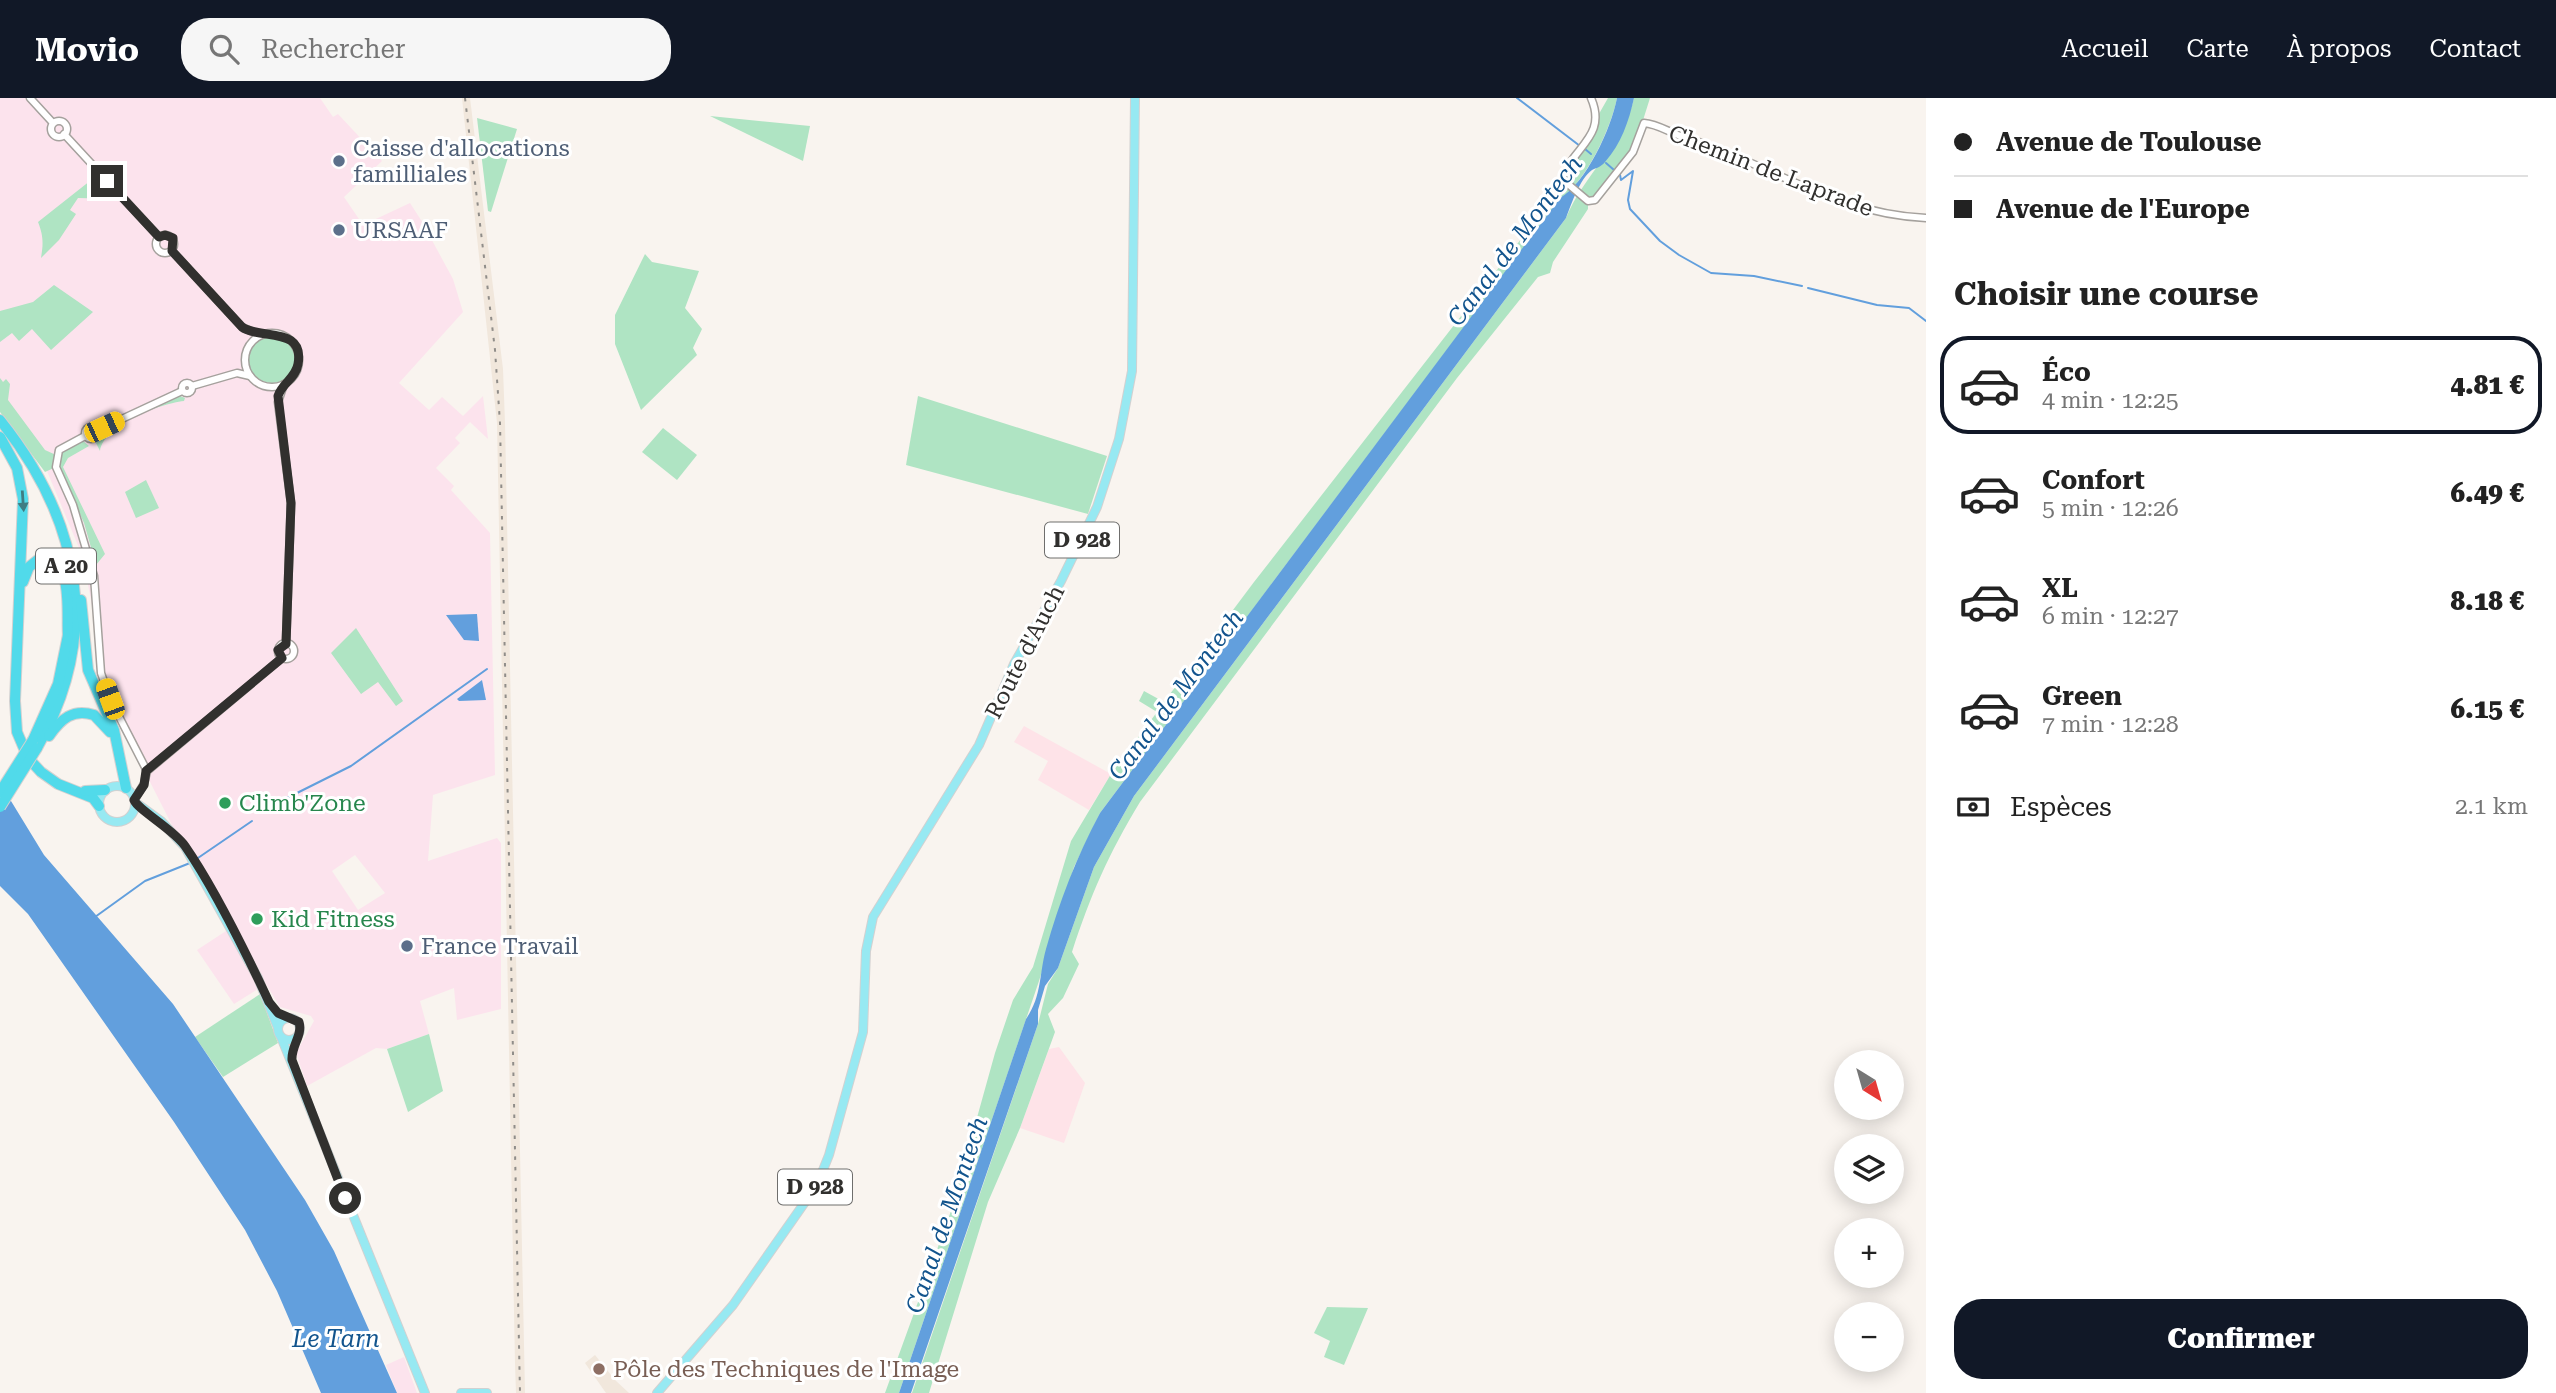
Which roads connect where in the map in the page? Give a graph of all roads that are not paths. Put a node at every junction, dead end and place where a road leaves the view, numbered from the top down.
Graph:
1 (30, 98) edge
2 (1135, 98) edge
3 (1591, 98) edge
4 (53, 123) junction
5 (64, 134) junction
6 (1926, 218) edge
7 (159, 237) junction
8 (172, 251) junction
9 (242, 327) junction
10 (260, 335) junction
11 (250, 344) junction
12 (245, 359) junction
13 (230, 374) junction
14 (251, 376) junction
15 (284, 384) junction
16 (269, 386) junction
17 (278, 402) junction
18 (0, 421) edge
19 (0, 431) edge
20 (0, 437) edge
21 (66, 538) junction
22 (68, 636) junction
23 (286, 644) junction
24 (282, 658) junction
25 (37, 746) junction
26 (146, 771) junction
27 (141, 787) junction
28 (108, 789) junction
29 (127, 790) junction
30 (0, 792) edge
31 (134, 801) junction
32 (99, 806) junction
33 (0, 807) edge
34 (130, 816) junction
35 (167, 827) junction
36 (269, 1002) junction
37 (288, 1017) junction
38 (279, 1032) junction
39 (297, 1037) junction
40 (292, 1060) junction
41 (423, 1393) edge
42 (461, 1393) edge
43 (487, 1393) edge
44 (657, 1393) edge

1 - 4 street
2 - 44 main road, Route d'Auch / D 928
3 - 6 street, Chemin de Laprade
4 - 5 street
4 - 5 street
5 - 7 street
7 - 8 street
7 - 8 street
8 - 9 street
9 - 10 street
9 - 11 street
10 - 11 street
10 - 15 street
11 - 12 street
12 - 13 street
12 - 14 street
13 - 14 street
13 - 26 street
14 - 16 street
15 - 16 street
15 - 17 street
16 - 17 street
17 - 23 street
18 - 21 highway, A 20
19 - 22 highway, A 20
20 -> 32 highway
21 - 25 highway, A 20
21 - 29 highway
22 - 25 highway, A 20
22 - 28 highway
23 - 24 street
23 - 24 street
24 - 26 street
25 - 28 highway
25 - 30 highway, A 20, bridge
25 - 33 highway, bridge
26 - 27 street
27 - 29 street
27 - 31 street
28 - 29 main road
28 - 32 main road
29 - 31 main road
31 - 34 main road
31 - 35 main road
32 - 34 main road
34 - 35 main road
35 - 36 main road
36 - 37 main road
36 - 38 main road
37 - 38 main road
37 - 39 main road
38 - 39 main road
38 - 40 main road
39 - 40 main road
40 - 41 main road
42 - 43 main road

